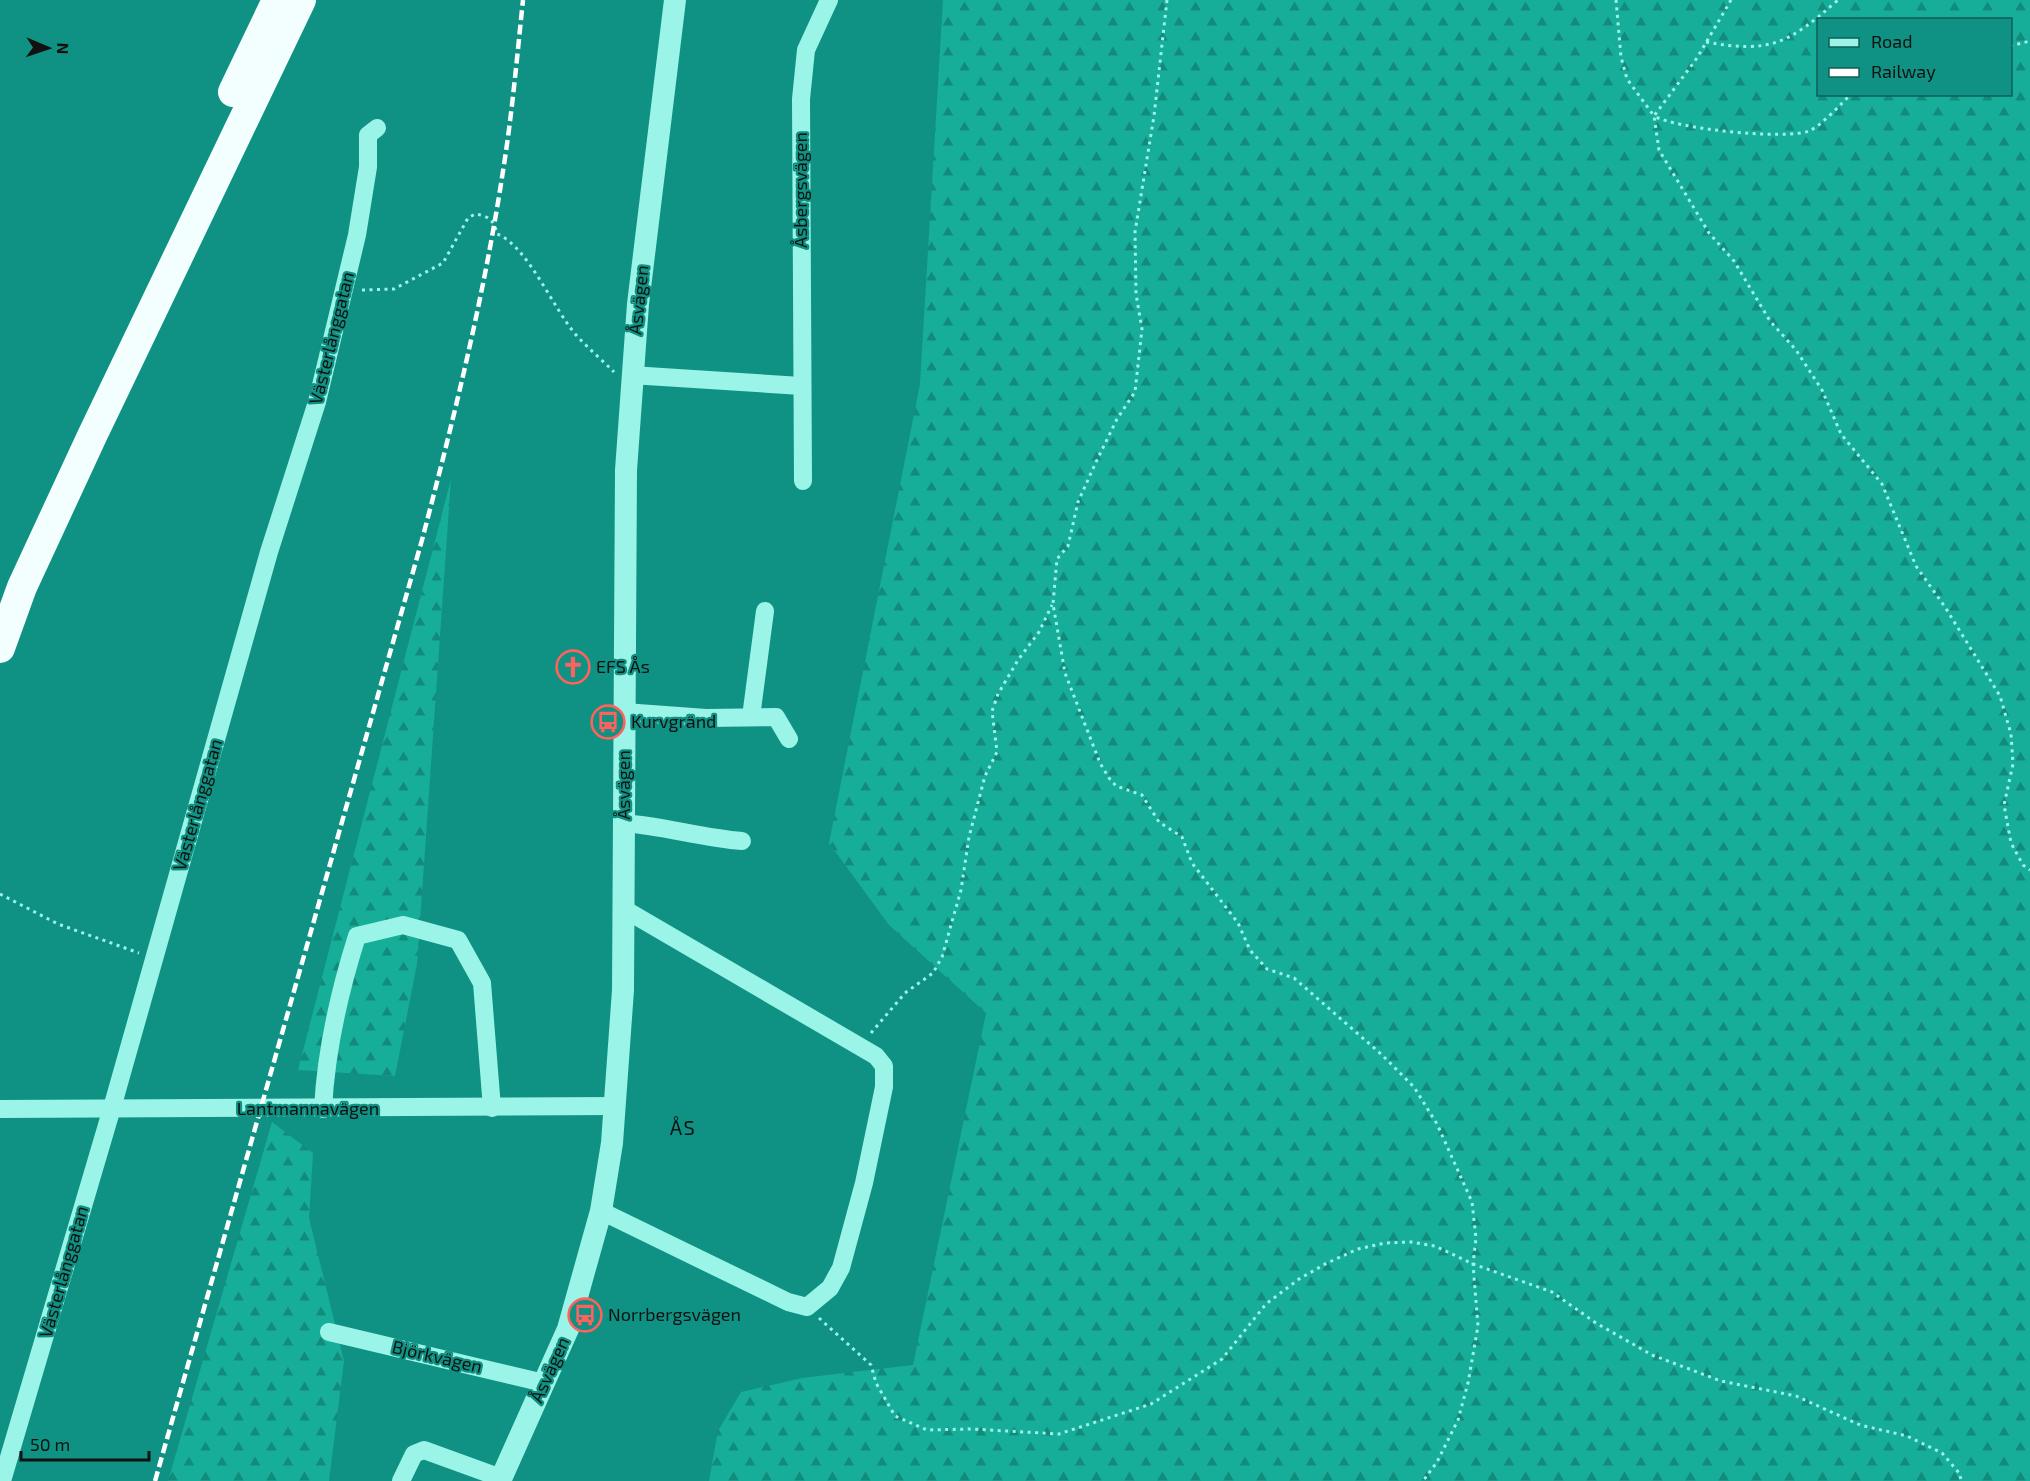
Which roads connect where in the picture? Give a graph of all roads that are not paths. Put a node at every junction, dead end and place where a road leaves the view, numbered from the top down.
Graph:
1 (277, 0) edge
2 (301, 0) edge
3 (675, 0) edge
4 (829, 0) edge
5 (377, 128) dead end
6 (631, 375) junction
7 (801, 386) junction
8 (803, 481) dead end
9 (0, 603) edge
10 (765, 611) dead end
11 (0, 648) edge
12 (624, 712) junction
13 (751, 717) junction
14 (789, 739) dead end
15 (624, 823) junction
16 (742, 841) dead end
17 (624, 909) junction
18 (616, 1106) junction
19 (112, 1108) junction
20 (492, 1108) junction
21 (0, 1109) edge
22 (323, 1109) junction
23 (601, 1212) junction
24 (329, 1332) dead end
25 (544, 1383) junction
26 (500, 1479) edge
27 (2, 1481) edge
28 (400, 1481) edge

1 - 9 highway
2 - 11 highway
3 - 6 street, Åsvägen
4 - 7 street, Åsbergsvägen
5 - 19 street, Västerlånggatan
6 - 7 street
6 - 12 street, Åsvägen
7 - 8 street, Åsbergsvägen
10 - 13 street
12 - 13 street
12 - 15 street, Åsvägen
13 - 14 street
15 - 16 street
15 - 17 street, Åsvägen
17 - 18 street, Åsvägen
17 - 23 street
18 - 20 street, Lantmannavägen
18 - 23 street, Åsvägen
19 - 21 street, Lantmannavägen
19 - 22 street, Lantmannavägen
19 - 27 street, Västerlånggatan
20 - 22 street, Lantmannavägen
20 - 22 street
23 - 25 street, Åsvägen
24 - 25 street, Björkvägen
25 - 26 street, Åsvägen
26 - 28 street

